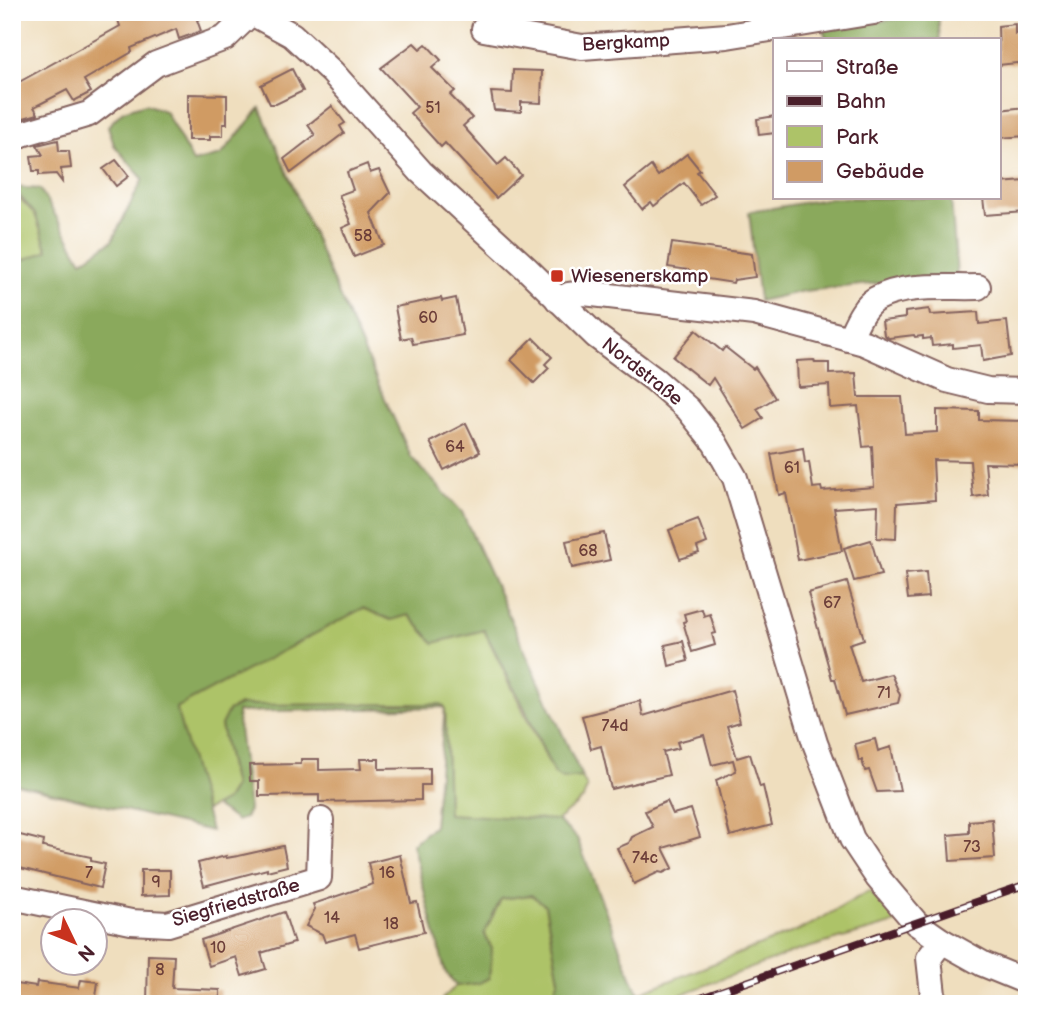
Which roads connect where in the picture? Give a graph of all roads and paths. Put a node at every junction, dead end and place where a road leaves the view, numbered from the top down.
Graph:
1 (874, 12) edge
2 (250, 13) edge
3 (728, 24) edge
4 (484, 29) dead end
5 (12, 140) edge
6 (978, 287) dead end
7 (558, 299) junction
8 (849, 339) junction
9 (1027, 391) edge
10 (321, 820) dead end
11 (12, 897) edge
12 (942, 941) junction
13 (1027, 982) edge
14 (934, 1004) edge

1 - 3 street, Bergkamp
2 - 5 street
2 - 7 street, Nordstraße
3 - 4 street, Bergkamp
6 - 8 street
7 - 8 street
7 - 12 street, Nordstraße
8 - 9 street
10 - 11 street, Siegfriedstraße
12 - 13 street, Nordstraße
12 - 14 street

